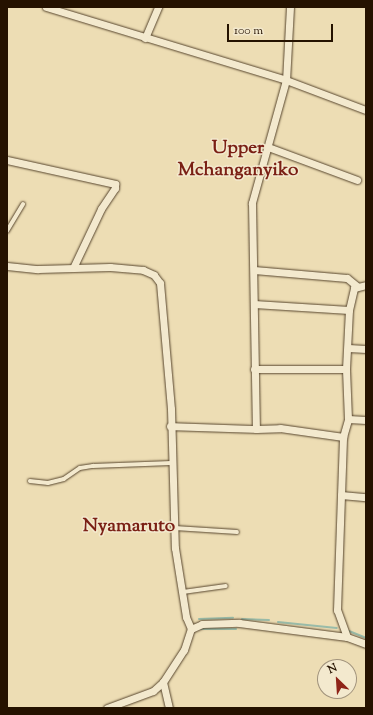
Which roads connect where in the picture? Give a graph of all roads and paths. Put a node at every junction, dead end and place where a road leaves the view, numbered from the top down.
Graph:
1 (158, 7) edge
2 (290, 7) edge
3 (51, 8) edge
4 (146, 38) junction
5 (286, 80) junction
6 (366, 110) edge
7 (268, 148) junction
8 (7, 160) edge
9 (358, 180) dead end
10 (23, 204) dead end
11 (7, 231) edge
12 (7, 266) edge
13 (73, 268) junction
14 (254, 270) junction
15 (366, 285) edge
16 (357, 286) junction
17 (254, 304) junction
18 (349, 310) junction
19 (348, 348) junction
20 (366, 349) edge
21 (254, 369) junction
22 (346, 369) junction
23 (348, 419) junction
24 (366, 420) edge
25 (170, 426) junction
26 (256, 430) junction
27 (342, 437) junction
28 (171, 463) junction
29 (30, 481) dead end
30 (341, 495) junction
31 (366, 497) edge
32 (175, 528) junction
33 (237, 532) dead end
34 (226, 586) dead end
35 (183, 592) junction
36 (191, 629) junction
37 (347, 637) junction
38 (366, 644) edge
39 (163, 682) junction
40 (107, 708) edge
41 (169, 708) edge

1 - 4 street
2 - 5 street
3 - 4 street
4 - 5 street
5 - 6 street
5 - 7 street
7 - 9 street
7 - 14 street
8 - 13 street
10 - 11 lane
12 - 13 street
13 - 25 street
14 - 16 street
14 - 17 street
15 - 16 street
16 - 18 street
17 - 18 street
17 - 21 street
18 - 19 street
19 - 20 street
19 - 22 street
21 - 22 street
21 - 26 street
22 - 23 street
23 - 24 street
23 - 27 street
25 - 26 street
25 - 28 street
26 - 27 street
27 - 30 street
28 - 29 lane
28 - 32 street
30 - 31 street
30 - 37 street
32 - 33 lane
32 - 35 street
34 - 35 lane
35 - 36 street
36 - 37 street
36 - 39 street
37 - 38 street
39 - 40 street
39 - 41 street

